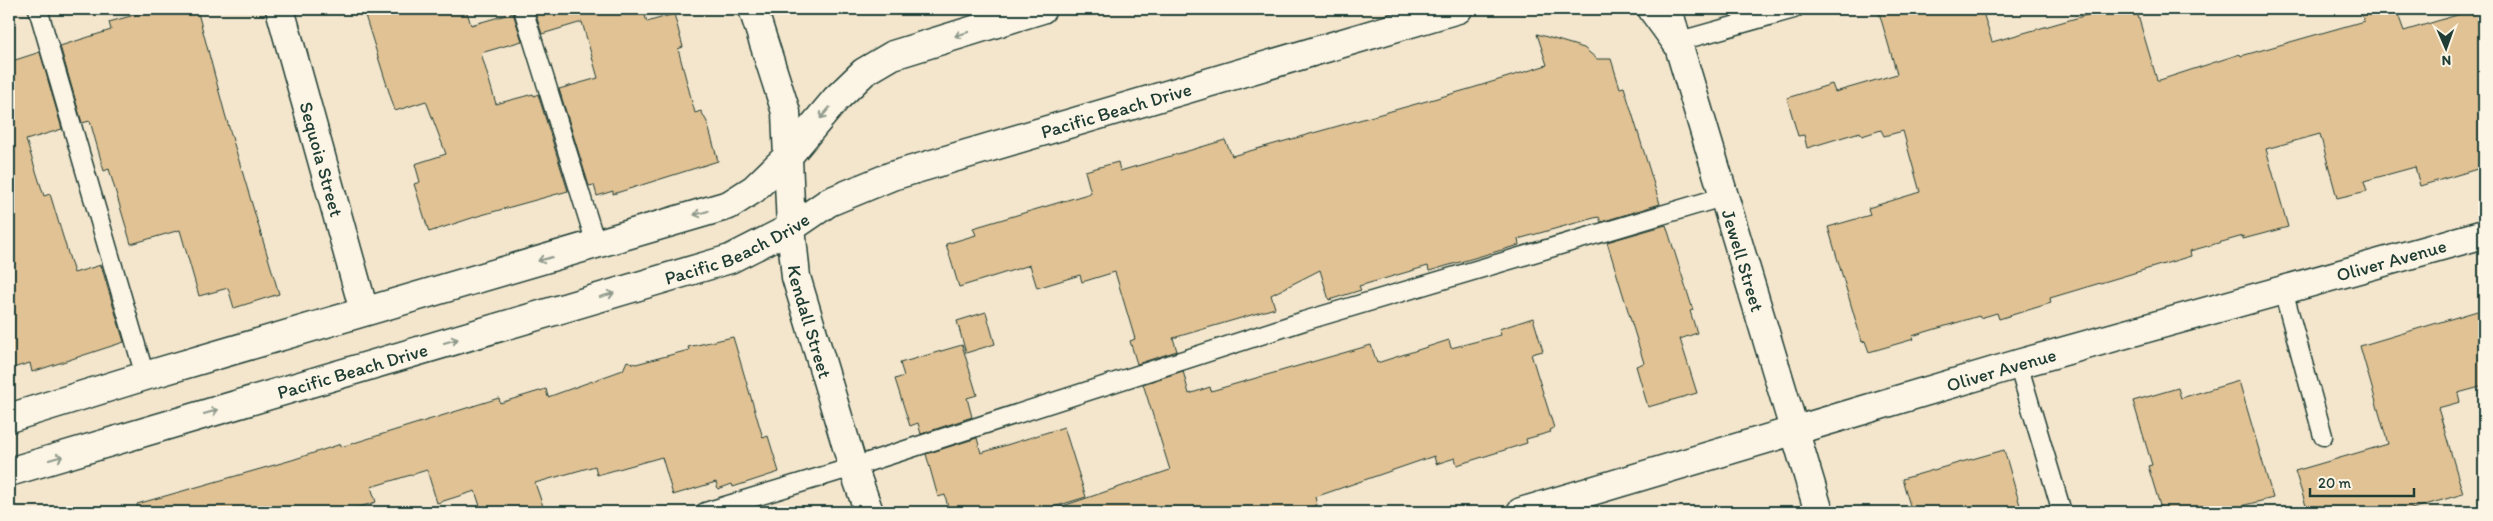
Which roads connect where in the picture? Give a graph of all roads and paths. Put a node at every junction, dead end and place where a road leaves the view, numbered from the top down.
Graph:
1 (38, 9) edge
2 (280, 9) edge
3 (522, 9) edge
4 (753, 9) edge
5 (1042, 9) edge
6 (1458, 9) edge
7 (1652, 9) edge
8 (1668, 9) edge
9 (1794, 9) edge
10 (999, 15) edge
11 (1676, 42) junction
12 (789, 155) junction
13 (1722, 197) junction
14 (791, 228) junction
15 (2484, 234) edge
16 (596, 244) junction
17 (2283, 290) junction
18 (364, 311) junction
19 (2018, 364) junction
20 (145, 376) junction
21 (9, 418) edge
22 (1794, 430) junction
23 (2324, 436) dead end
24 (853, 467) junction
25 (9, 472) edge
26 (705, 512) edge
27 (869, 512) edge
28 (1521, 512) edge
29 (1819, 512) edge
30 (2062, 512) edge

1 - 20 lane
2 - 18 street, Sequoia Street
3 - 16 lane
4 - 12 street, Kendall Street
5 - 10 street
6 - 14 street, Pacific Beach Drive
7 - 11 street
8 - 11 street, Jewell Street
9 - 11 lane
10 -> 12 street
11 - 13 street, Jewell Street
12 - 14 street, Kendall Street
12 -> 16 street
13 - 22 street, Jewell Street
13 - 24 lane
14 - 24 street, Kendall Street
25 -> 14 street, Pacific Beach Drive
15 - 17 street, Oliver Avenue
16 -> 18 street
17 - 19 street, Oliver Avenue
17 - 23 lane
18 - 20 street
19 - 22 street, Oliver Avenue
19 - 30 lane
20 - 21 street
22 - 28 street, Oliver Avenue
22 - 29 street, Jewell Street
24 - 26 lane
24 - 27 street, Kendall Street

